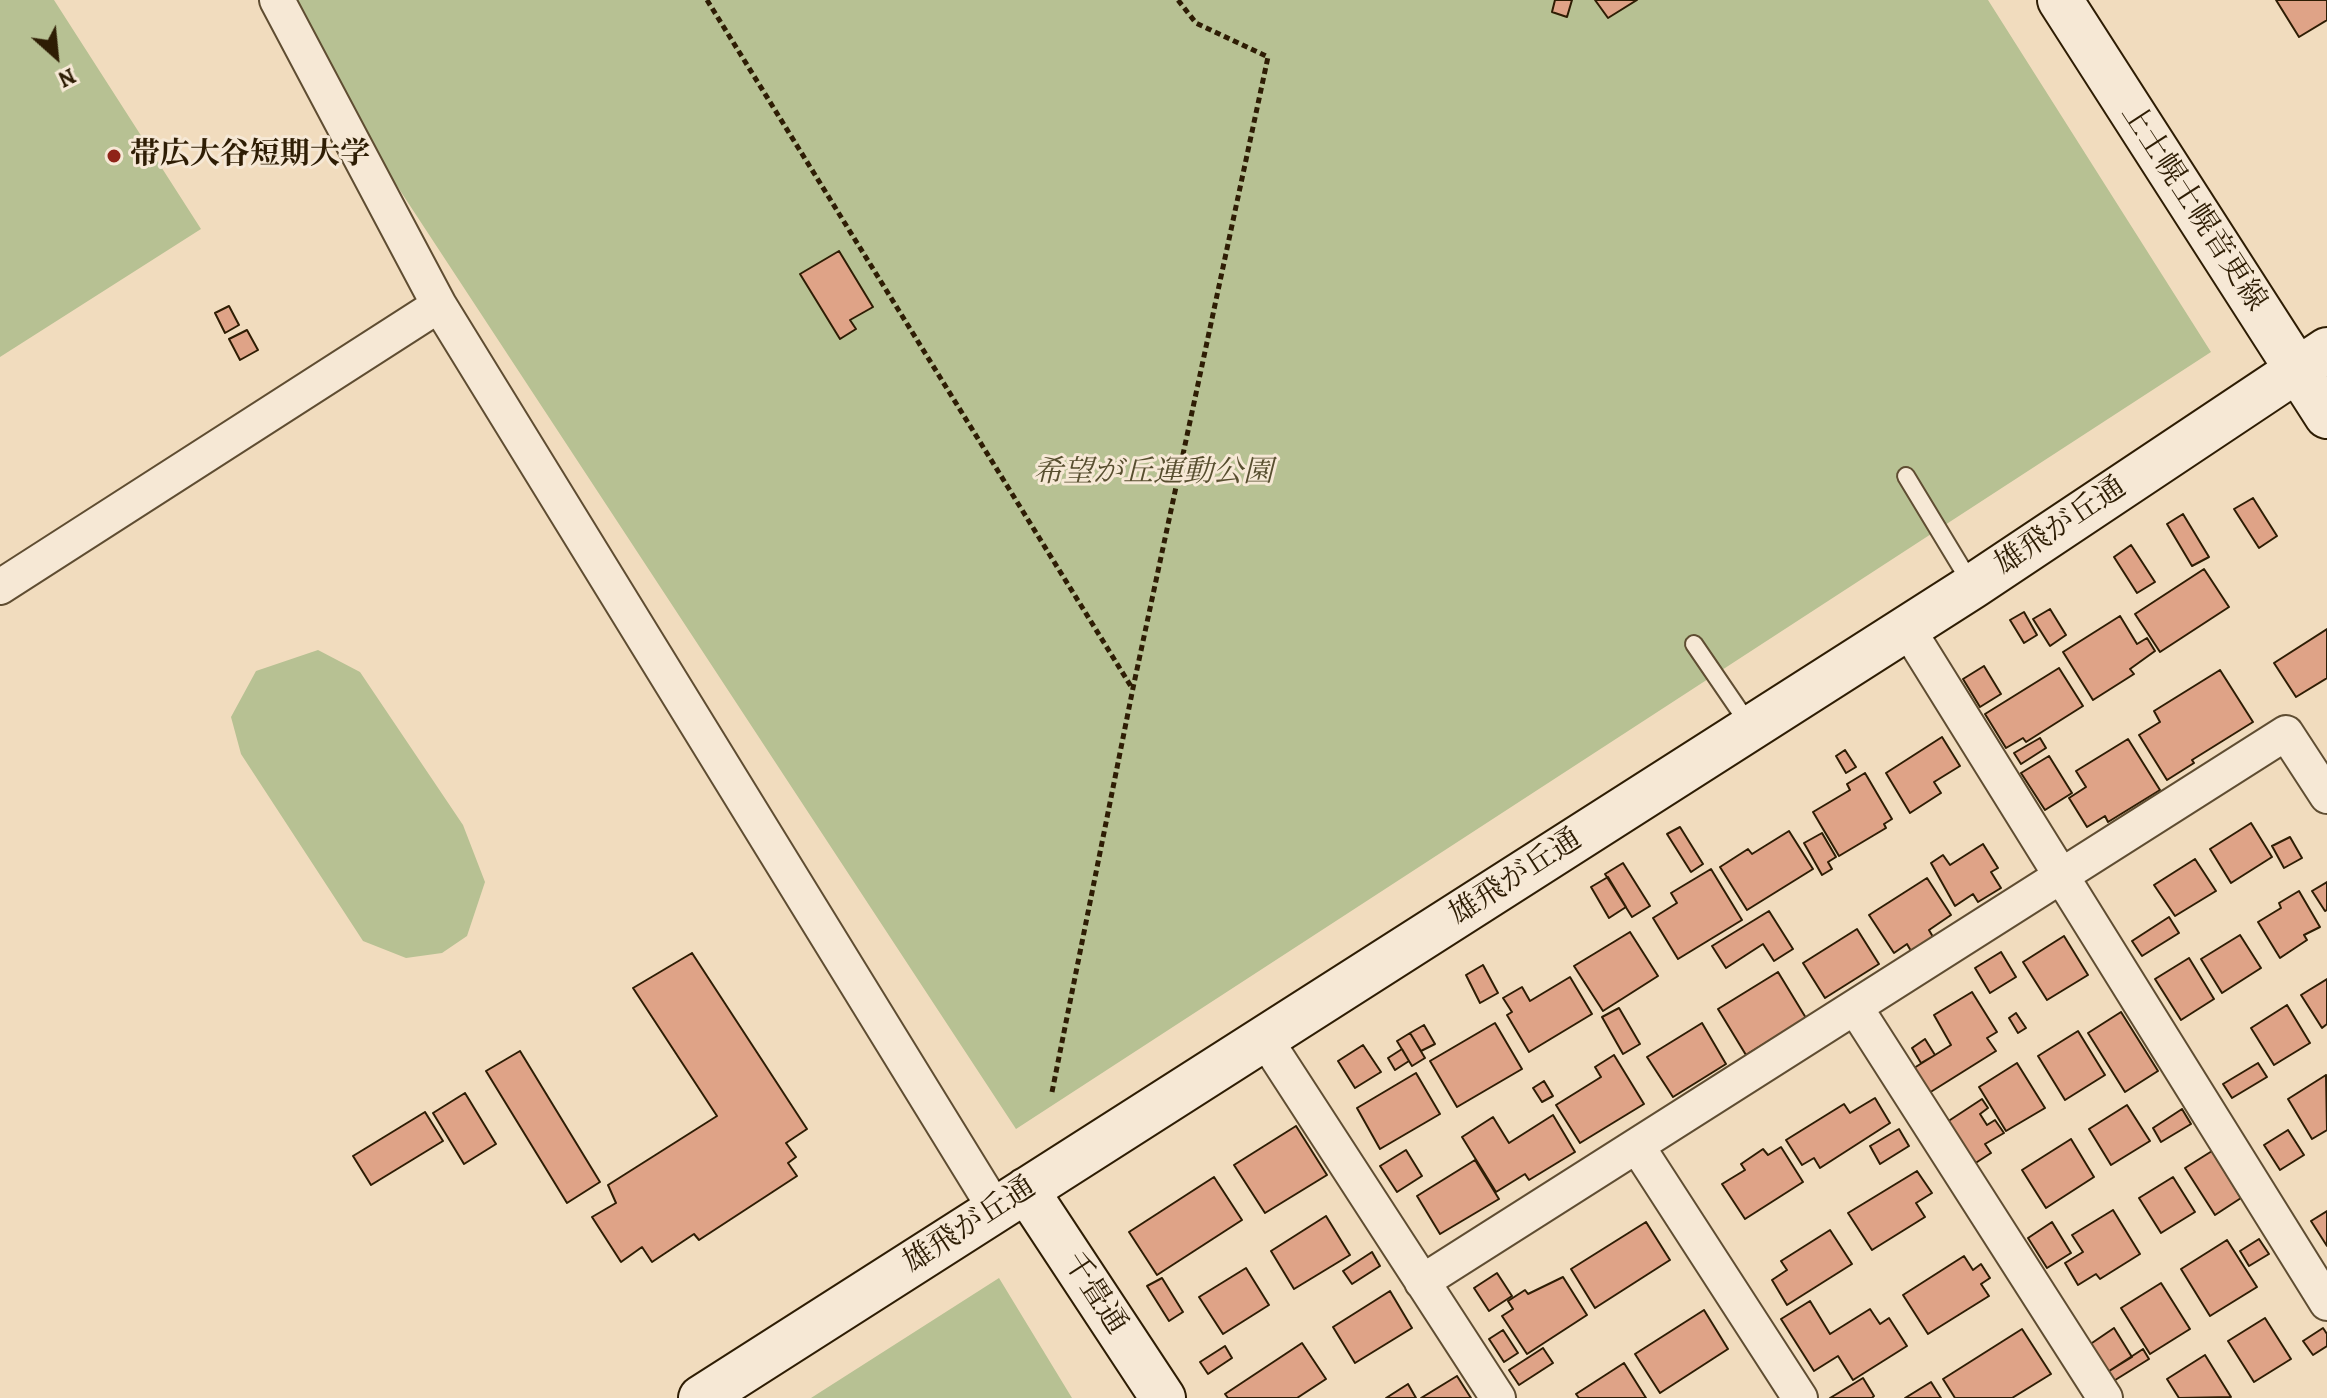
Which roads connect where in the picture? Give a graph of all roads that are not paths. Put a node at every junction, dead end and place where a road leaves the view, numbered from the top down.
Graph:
1 (277, 0) edge
2 (2060, 0) edge
3 (439, 305) junction
4 (2312, 360) edge
5 (2327, 416) edge
6 (1906, 476) dead end
7 (1973, 586) junction
8 (0, 587) edge
9 (1907, 628) junction
10 (1694, 644) dead end
11 (1751, 727) junction
12 (2327, 796) edge
13 (2061, 876) junction
14 (1855, 1007) junction
15 (1265, 1039) junction
16 (1637, 1146) junction
17 (1011, 1200) junction
18 (1422, 1282) junction
19 (2327, 1303) edge
20 (701, 1398) edge
21 (1163, 1398) edge
22 (1498, 1398) edge
23 (1800, 1398) edge
24 (2105, 1398) edge

1 - 3 street
2 - 4 street, 上士幌士幌音更線
3 - 8 street
3 - 17 street
4 - 5 street, 上士幌士幌音更線
4 - 7 street, 雄飛が丘通
6 - 7 lane
7 - 9 street, 雄飛が丘通
9 - 11 street, 雄飛が丘通
9 - 13 street
10 - 11 lane
11 - 15 street, 雄飛が丘通
12 - 13 street
13 - 14 street
13 - 19 street
14 - 16 street
14 - 24 street
15 - 17 street, 雄飛が丘通
15 - 18 street
16 - 18 street
16 - 23 street
17 - 20 street, 雄飛が丘通
17 - 21 street, 千畳通
18 - 22 street

